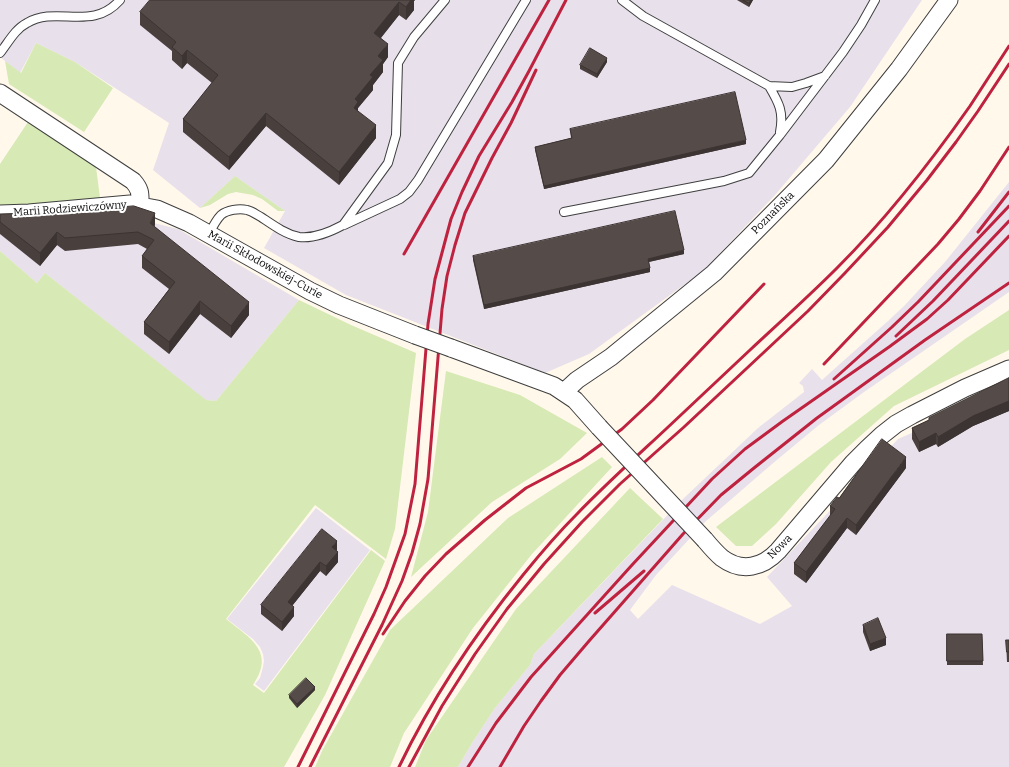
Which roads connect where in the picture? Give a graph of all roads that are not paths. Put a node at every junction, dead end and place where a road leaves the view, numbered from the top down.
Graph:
1 (120, 0) edge
2 (445, 0) edge
3 (526, 0) edge
4 (622, 0) edge
5 (874, 0) edge
6 (949, 0) edge
7 (0, 53) edge
8 (826, 76) junction
9 (768, 86) junction
10 (0, 93) edge
11 (780, 135) junction
12 (140, 205) junction
13 (564, 212) dead end
14 (0, 214) edge
15 (343, 225) junction
16 (209, 234) junction
17 (1009, 369) edge
18 (564, 392) junction

1 - 7 lane
2 - 15 lane
3 - 15 lane
4 - 9 lane
5 - 8 lane
6 - 18 street, Poznańska
8 - 9 lane
8 - 11 lane
9 - 11 lane
10 - 12 street
11 - 13 lane
12 - 14 street, Marii Rodziewiczówny
12 - 16 street, Marii Skłodowskiej-Curie
15 - 16 lane
16 - 18 street, Marii Skłodowskiej-Curie, bridge
17 - 18 street, Nowa, bridge

